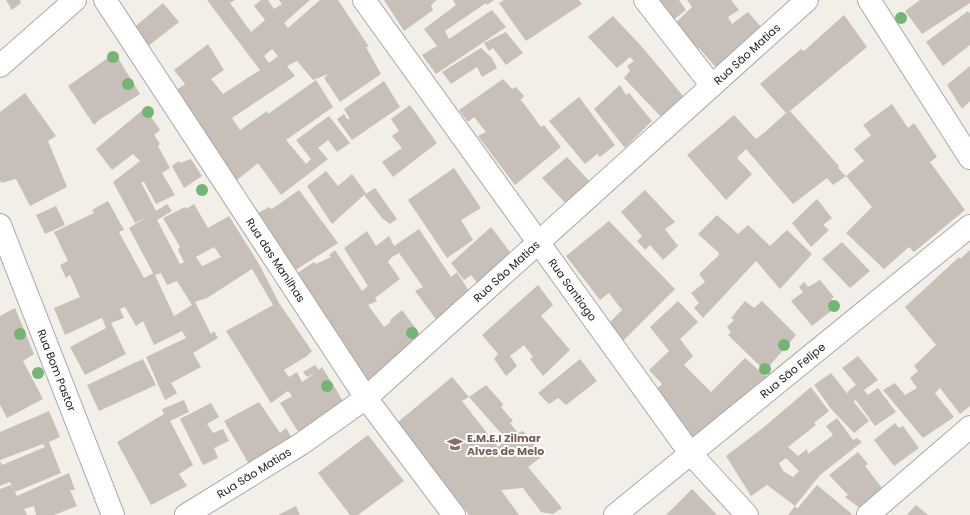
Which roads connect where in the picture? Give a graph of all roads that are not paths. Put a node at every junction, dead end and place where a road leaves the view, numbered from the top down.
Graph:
1 (75, 0) edge
2 (105, 0) edge
3 (364, 0) edge
4 (645, 0) edge
5 (807, 0) edge
6 (868, 0) edge
7 (0, 66) edge
8 (712, 86) junction
9 (970, 158) edge
10 (0, 225) edge
11 (970, 226) edge
12 (538, 242) junction
13 (366, 398) junction
14 (970, 427) edge
15 (690, 453) junction
16 (113, 515) edge
17 (186, 515) edge
18 (454, 515) edge
19 (615, 515) edge
20 (747, 515) edge
21 (868, 515) edge

1 - 7 street
2 - 13 street, Rua das Manilhas
3 - 12 street, Rua Santiago
4 - 8 street
5 - 8 street, Rua São Matias
6 - 9 street
8 - 12 street, Rua São Matias
10 - 16 street, Rua Bom Pastor
11 - 15 street, Rua São Felipe
12 - 13 street, Rua São Matias
12 - 15 street, Rua Santiago
13 - 17 street, Rua São Matias
13 - 18 street, Rua das Manilhas
14 - 21 street
15 - 19 street, Rua São Felipe
15 - 20 street, Rua Santiago

